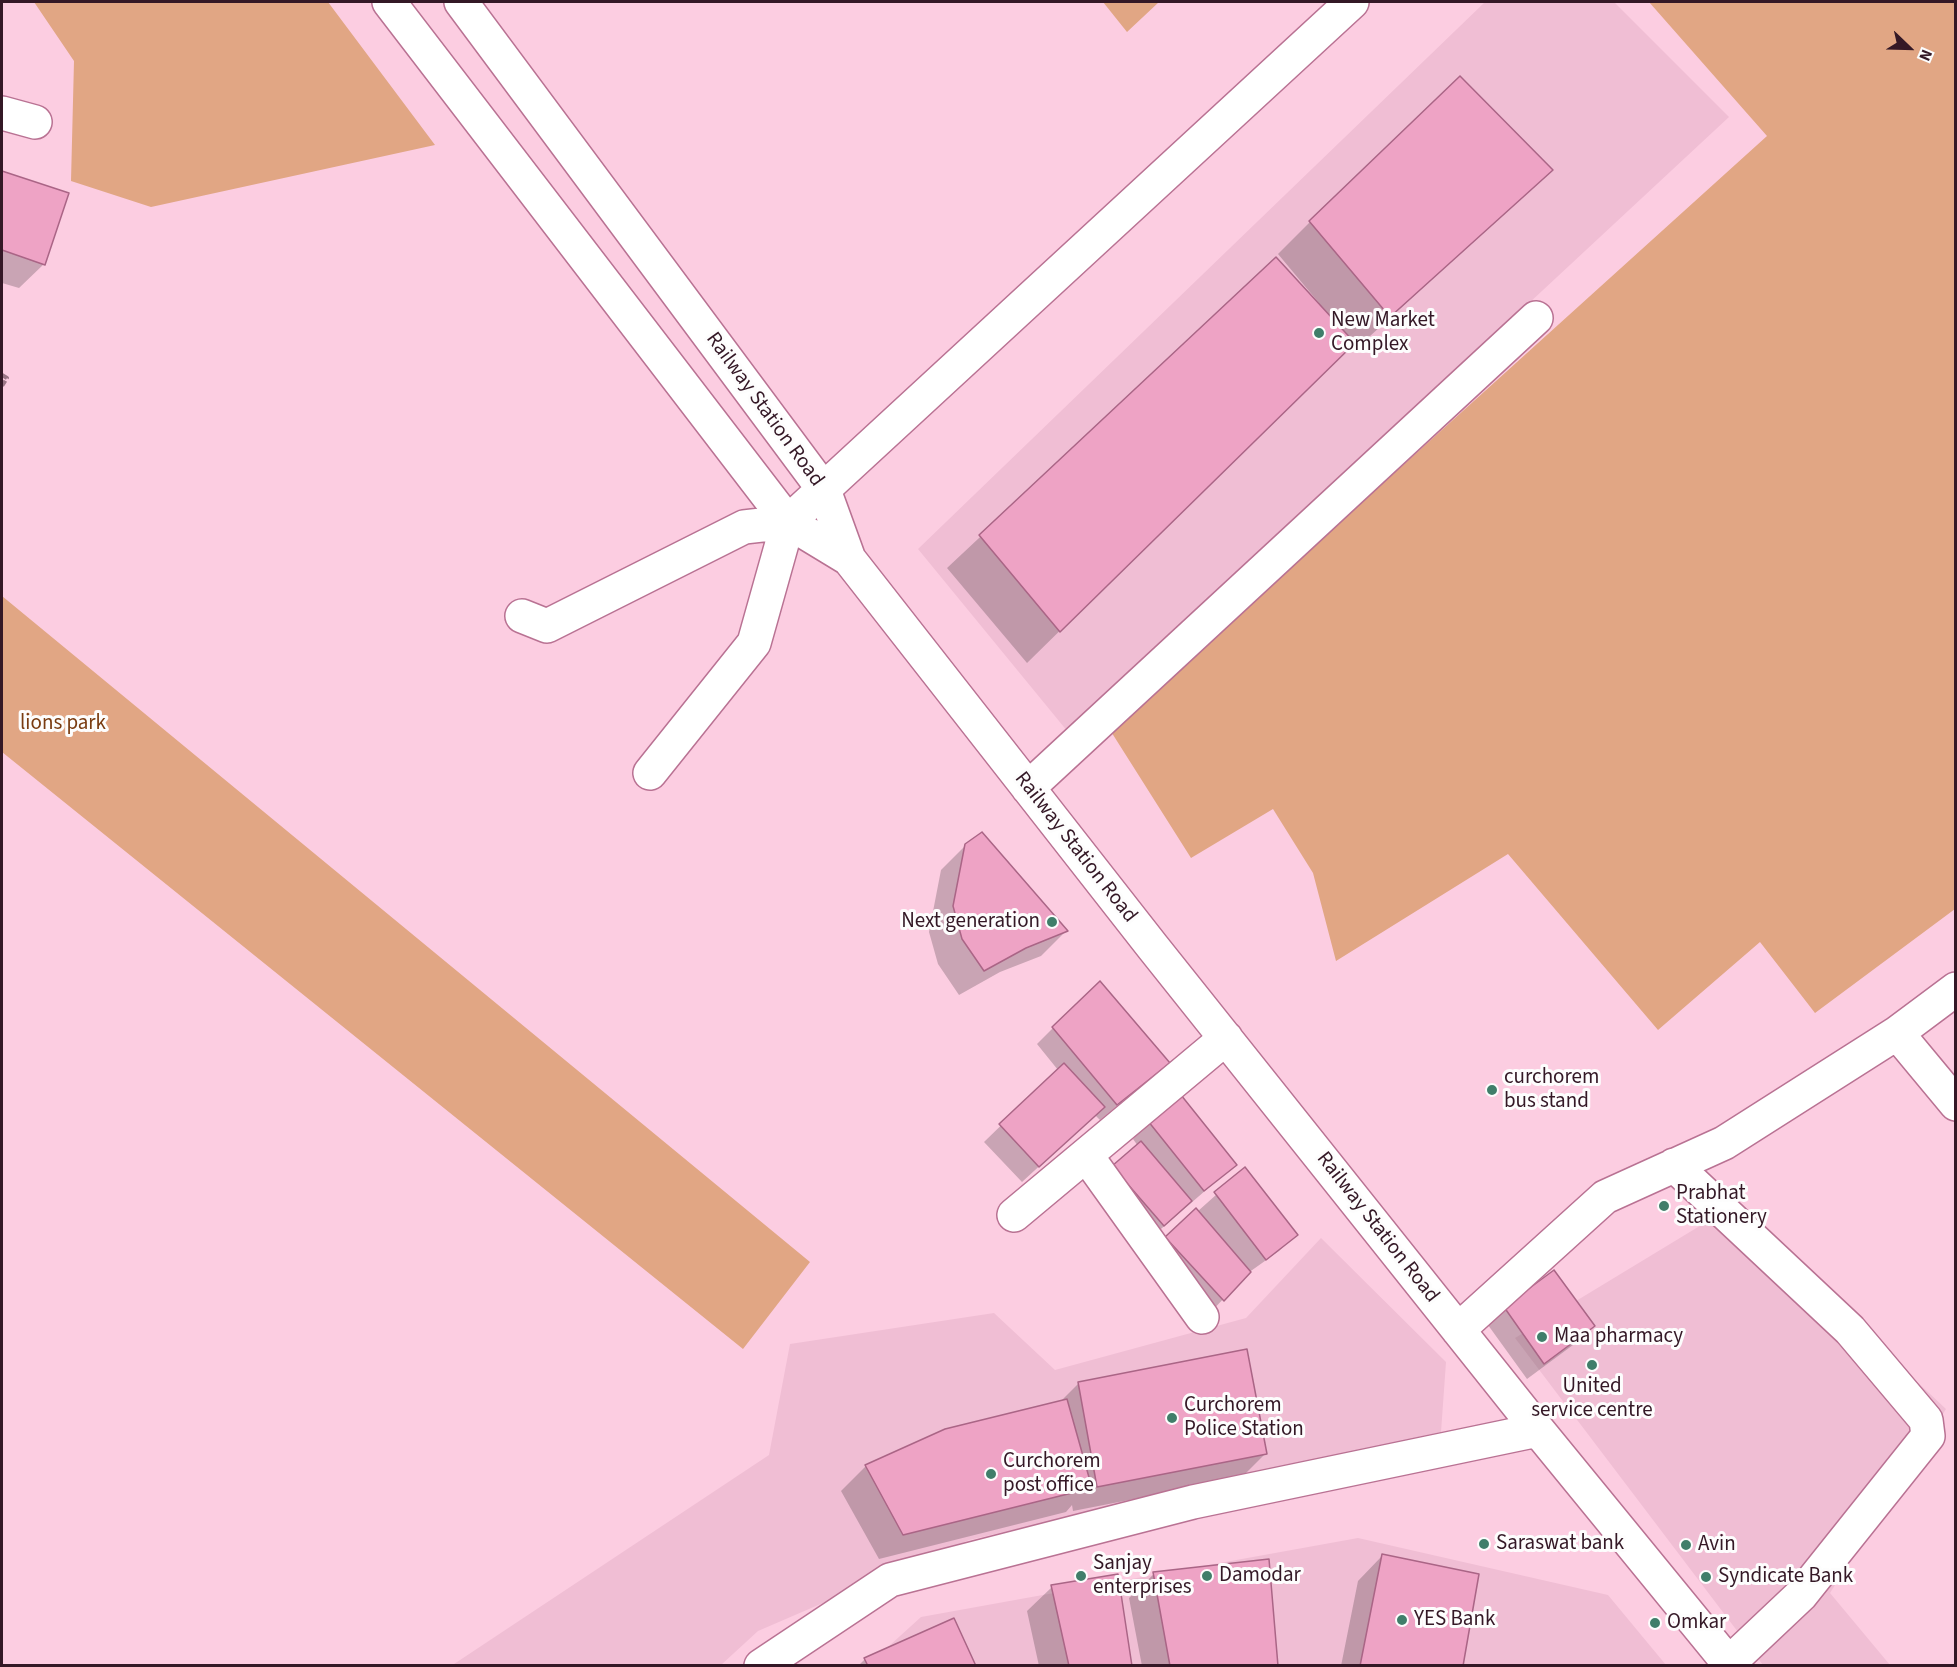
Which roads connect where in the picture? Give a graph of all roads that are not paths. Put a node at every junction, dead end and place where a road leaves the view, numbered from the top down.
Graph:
1 (389, 2) edge
2 (461, 2) edge
3 (1352, 2) edge
4 (2, 113) edge
5 (35, 122) dead end
6 (1536, 318) dead end
7 (824, 490) junction
8 (788, 522) junction
9 (849, 559) junction
10 (522, 616) dead end
11 (650, 773) dead end
12 (1028, 788) junction
13 (1956, 989) edge
14 (1897, 1033) junction
15 (1226, 1038) junction
16 (1956, 1104) edge
17 (1086, 1155) junction
18 (1674, 1165) junction
19 (1014, 1215) dead end
20 (1202, 1317) dead end
21 (1458, 1330) junction
22 (1538, 1430) junction
23 (1730, 1664) edge
24 (761, 1665) edge

1 - 8 street
2 - 7 street, Railway Station Road
3 - 7 street
4 - 5 street
6 - 12 street
7 - 8 street
7 - 9 street, Railway Station Road
8 - 9 street
8 - 10 street
8 - 11 street
9 - 12 street, Railway Station Road
12 - 15 street, Railway Station Road
13 - 14 street
14 - 16 street
14 - 18 street
15 - 17 street
15 - 21 street, Railway Station Road
17 - 19 street
17 - 20 street
18 - 21 street
18 - 23 street
21 - 22 street, Railway Station Road
22 - 23 street, Railway Station Road
22 - 24 street

